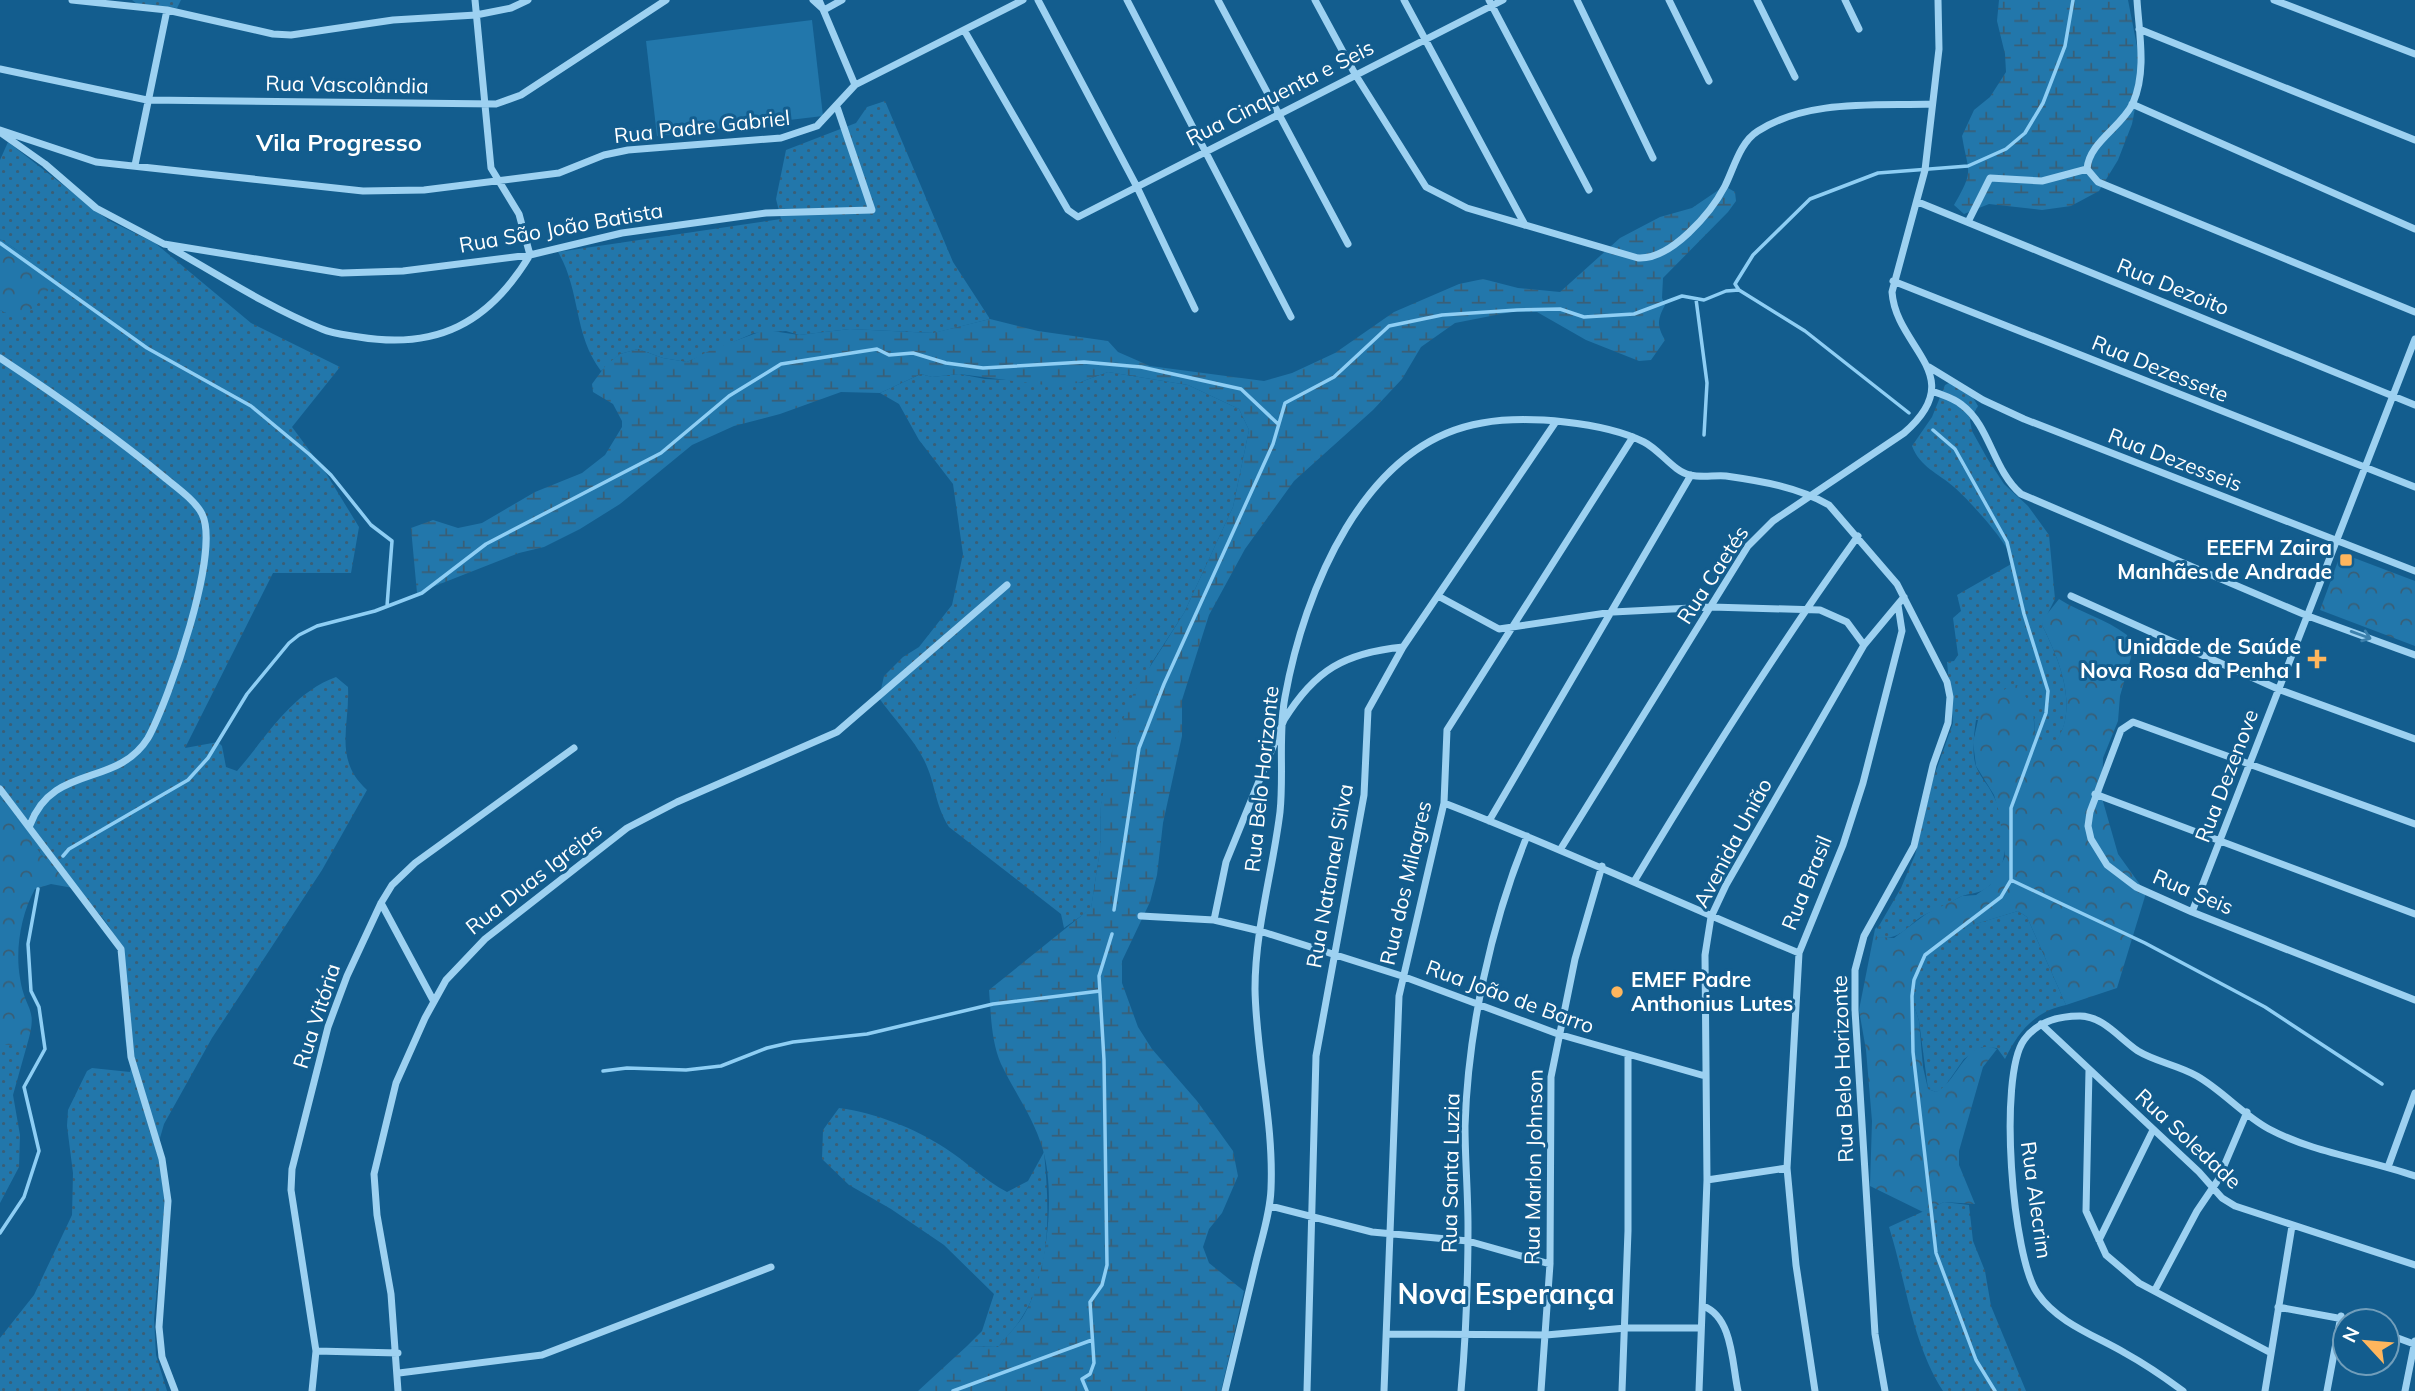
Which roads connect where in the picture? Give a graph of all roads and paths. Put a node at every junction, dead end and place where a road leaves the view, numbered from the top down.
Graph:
1 (72, 0) edge
2 (475, 0) edge
3 (528, 0) edge
4 (666, 0) edge
5 (813, 0) edge
6 (820, 0) edge
7 (842, 0) edge
8 (1023, 0) edge
9 (1038, 0) edge
10 (1127, 0) edge
11 (1218, 0) edge
12 (1315, 0) edge
13 (1405, 0) edge
14 (1503, 0) edge
15 (1577, 0) edge
16 (1669, 0) edge
17 (1757, 0) edge
18 (1845, 0) edge
19 (1938, 0) edge
20 (2137, 0) edge
21 (2274, 0) edge
22 (1491, 3) edge
23 (2287, 3) edge
24 (167, 10) junction
25 (824, 10) junction
26 (476, 15) junction
27 (1859, 29) dead end
28 (2139, 29) junction
29 (964, 30) junction
30 (1426, 38) junction
31 (2415, 54) edge
32 (0, 69) edge
33 (1355, 74) junction
34 (1796, 78) dead end
35 (1709, 81) dead end
36 (855, 85) junction
37 (147, 100) junction
38 (485, 104) junction
39 (1932, 104) junction
40 (2132, 104) junction
41 (837, 107) junction
42 (1280, 113) junction
43 (0, 131) edge
44 (2415, 140) edge
45 (1206, 151) junction
46 (1653, 158) dead end
47 (135, 165) junction
48 (2087, 169) junction
49 (497, 180) junction
50 (1137, 187) junction
51 (1589, 190) dead end
52 (1918, 202) junction
53 (1968, 222) junction
54 (1525, 225) junction
55 (2415, 229) edge
56 (164, 244) junction
57 (1348, 244) dead end
58 (530, 255) junction
59 (1893, 281) junction
60 (1195, 309) dead end
61 (2415, 313) edge
62 (1291, 317) dead end
63 (2415, 339) edge
64 (0, 358) edge
65 (0, 364) edge
66 (10, 365) junction
67 (1929, 367) junction
68 (1932, 391) junction
69 (2393, 397) junction
70 (2415, 405) edge
71 (1555, 423) junction
72 (1633, 437) junction
73 (2365, 469) junction
74 (1690, 475) junction
75 (2415, 487) edge
76 (1814, 496) junction
77 (1858, 536) junction
78 (2337, 542) junction
79 (2415, 571) edge
80 (1007, 585) dead end
81 (1438, 596) junction
82 (2071, 596) dead end
83 (1904, 597) junction
84 (1898, 605) junction
85 (1711, 607) junction
86 (1806, 608) junction
87 (1613, 612) junction
88 (2308, 616) junction
89 (1508, 629) junction
90 (1864, 645) junction
91 (1403, 647) junction
92 (2415, 655) edge
93 (2278, 689) junction
94 (1283, 720) junction
95 (2415, 739) edge
96 (574, 748) dead end
97 (2250, 763) junction
98 (0, 789) edge
99 (2095, 794) junction
100 (1444, 803) junction
101 (1489, 821) junction
102 (2415, 824) edge
103 (30, 825) junction
104 (1527, 836) junction
105 (2221, 841) junction
106 (1560, 850) junction
107 (1602, 866) junction
108 (1635, 880) junction
109 (381, 903) junction
110 (2192, 912) junction
111 (2415, 914) edge
112 (1141, 916) dead end
113 (1711, 917) junction
114 (1214, 920) junction
115 (1260, 931) junction
116 (1333, 953) junction
117 (1799, 953) junction
118 (1402, 976) junction
119 (433, 1000) junction
120 (2415, 1000) edge
121 (1479, 1006) junction
122 (2041, 1024) junction
123 (1558, 1034) junction
124 (1628, 1056) junction
125 (2089, 1070) junction
126 (1704, 1076) junction
127 (2415, 1093) edge
128 (2247, 1112) junction
129 (2152, 1130) junction
130 (2388, 1167) junction
131 (1787, 1168) junction
132 (2415, 1176) edge
133 (1707, 1180) junction
134 (2212, 1186) junction
135 (1270, 1206) junction
136 (1313, 1218) junction
137 (2292, 1226) junction
138 (1392, 1236) junction
139 (2099, 1240) junction
140 (1468, 1241) junction
141 (1550, 1264) junction
142 (2415, 1265) edge
143 (771, 1267) dead end
144 (2155, 1290) junction
145 (1703, 1306) junction
146 (2278, 1307) junction
147 (2331, 1315) edge
148 (1626, 1328) junction
149 (1702, 1328) junction
150 (1387, 1334) junction
151 (1467, 1334) junction
152 (1546, 1335) junction
153 (2415, 1342) edge
154 (316, 1351) junction
155 (398, 1353) junction
156 (2271, 1353) junction
157 (2331, 1370) edge
158 (398, 1373) junction
159 (175, 1391) edge
160 (312, 1391) edge
161 (398, 1391) edge
162 (1225, 1391) edge
163 (1307, 1391) edge
164 (1384, 1391) edge
165 (1461, 1391) edge
166 (1541, 1391) edge
167 (1622, 1391) edge
168 (1699, 1391) edge
169 (1738, 1391) edge
170 (1815, 1391) edge
171 (1885, 1391) edge
172 (2183, 1391) edge
173 (2265, 1391) edge
174 (2327, 1391) edge
175 (2405, 1391) edge

1 - 24 street
2 - 26 street
3 - 26 street
4 - 38 street, Rua Vascolândia
5 - 25 street
6 - 25 street
7 - 25 street
8 - 29 street
9 - 50 street
10 - 45 street
11 - 42 street
12 - 33 street
13 - 30 street
14 - 22 street, Rua Cinquenta e Seis
15 - 46 street
16 - 35 street
17 - 34 street
18 - 27 street
19 - 39 street
20 - 28 street
21 - 23 street
22 - 30 street, Rua Cinquenta e Seis
22 - 51 street
23 - 31 street
24 - 26 street
24 - 37 street
25 - 36 street
26 - 38 street
28 - 40 street
28 - 44 street
29 - 36 street
29 - 50 street, Rua Cinquenta e Seis
30 - 33 street, Rua Cinquenta e Seis
30 - 54 street
32 - 37 street, Rua Vascolândia
33 - 42 street, Rua Cinquenta e Seis
33 - 54 street
36 - 41 street, Rua Padre Gabriel
37 - 38 street, Rua Vascolândia
37 - 47 street
38 - 49 street
39 - 52 street
39 - 54 street
40 - 48 street
40 - 55 street
41 - 49 street, Rua Padre Gabriel
41 - 58 street, Rua São João Batista
42 - 45 street, Rua Cinquenta e Seis
42 - 57 street
43 - 47 street, Rua Padre Gabriel
43 - 56 street, Rua São João Batista
45 - 50 street, Rua Cinquenta e Seis
45 - 62 street
47 - 49 street, Rua Padre Gabriel
48 - 53 street
48 - 61 street
49 - 58 street
50 - 60 street
52 - 53 street, Rua Dezoito
52 - 59 street
53 - 69 street, Rua Dezoito
56 - 58 street, Rua São João Batista
56 - 58 street
59 - 67 street
59 - 73 street, Rua Dezessete
63 - 69 street, Rua Dezenove
64 - 66 street
65 - 66 street
66 - 103 street
67 - 68 street
67 - 78 street, Rua Dezesseis
68 - 76 street, Rua Caetés
68 - 88 street
69 - 70 street, Rua Dezoito
69 - 73 street, Rua Dezenove
71 - 72 street, Rua Belo Horizonte
71 - 81 street, Rua Natanael Silva
71 - 94 street, Rua Belo Horizonte
72 - 74 street, Rua Belo Horizonte
72 - 89 street, Rua dos Milagres
73 - 75 street, Rua Dezessete
73 - 78 street, Rua Dezenove
74 - 76 street, Rua Belo Horizonte
74 - 87 street
76 - 77 street, Rua Belo Horizonte
76 - 85 street, Rua Caetés
77 - 83 street, Rua Belo Horizonte
77 - 86 street
78 - 79 street, Rua Dezesseis
78 - 88 street, Rua Dezenove
80 - 119 street, Rua Duas Igrejas
81 - 89 street
81 - 91 street, Rua Natanael Silva
82 - 93 street
83 - 84 street, Avenida União
83 - 171 street, Rua Belo Horizonte
84 - 90 street, Avenida União
84 - 117 street, Rua Brasil
85 - 86 street
85 - 87 street
85 - 106 street, Rua Caetés
86 - 90 street
86 - 108 street
87 - 89 street
87 - 101 street
88 -> 92 street
88 - 93 street, Rua Dezenove
89 - 100 street, Rua dos Milagres
90 - 113 street, Avenida União
91 - 94 street
91 - 116 street, Rua Natanael Silva
93 - 95 street
93 - 97 street, Rua Dezenove
94 - 114 street
94 - 115 street, Rua Belo Horizonte
96 - 109 street, Rua Vitória
97 - 99 street, Rua Seis
97 - 102 street
97 - 105 street, Rua Dezenove
98 - 103 street
99 - 105 street
99 - 110 street, Rua Seis
100 - 101 street
100 - 118 street, Rua dos Milagres
101 - 104 street
103 - 159 street
104 - 106 street
104 - 121 street, Rua Santa Luzia
105 - 110 street, Rua Dezenove
105 - 111 street
106 - 107 street
107 - 108 street
107 - 123 street, Rua Marlon Johnson
108 - 113 street
109 - 119 street
109 - 154 street, Rua Vitória
110 - 120 street, Rua Seis
112 - 114 street, Rua João de Barro
113 - 117 street
113 - 126 street, Avenida União
114 - 115 street, Rua João de Barro
115 - 116 street, Rua João de Barro
115 - 135 street, Rua Belo Horizonte
116 - 118 street, Rua João de Barro
116 - 136 street, Rua Natanael Silva
117 - 131 street, Rua Brasil
118 - 121 street, Rua João de Barro
118 - 138 street, Rua dos Milagres
119 - 155 street, Rua Duas Igrejas
121 - 123 street, Rua João de Barro
121 - 140 street, Rua Santa Luzia
122 - 125 street, Rua Soledade
122 - 128 street
122 - 172 street, Rua Alecrim
123 - 124 street, Rua João de Barro
123 - 141 street, Rua Marlon Johnson
124 - 126 street, Rua João de Barro
124 - 148 street
125 - 129 street, Rua Soledade
125 - 139 street
126 - 133 street, Avenida União
127 - 130 street
128 - 130 street
128 - 134 street
129 - 134 street, Rua Soledade
129 - 139 street
130 - 132 street
131 - 133 street
131 - 170 street, Rua Brasil
133 - 145 street, Avenida União
134 - 137 street, Rua Soledade
134 - 144 street
135 - 136 street
135 - 162 street, Rua Belo Horizonte
136 - 138 street
136 - 163 street, Rua Natanael Silva
137 - 142 street, Rua Soledade
137 - 146 street
138 - 140 street
138 - 150 street, Rua dos Milagres
139 - 144 street
140 - 141 street
140 - 151 street, Rua Santa Luzia
141 - 152 street, Rua Marlon Johnson
143 - 158 street
144 - 156 street
145 - 149 street, Avenida União
145 - 169 street
146 - 147 street
146 - 156 street
148 - 149 street
148 - 152 street
148 - 167 street
149 - 168 street, Avenida União
150 - 151 street
150 - 164 street, Rua dos Milagres
151 - 152 street
151 - 165 street, Rua Santa Luzia
152 - 166 street, Rua Marlon Johnson
153 - 175 street
154 - 155 street
154 - 160 street, Rua Vitória
155 - 158 street, Rua Duas Igrejas
156 - 173 street
157 - 174 street
158 - 161 street, Rua Duas Igrejas

